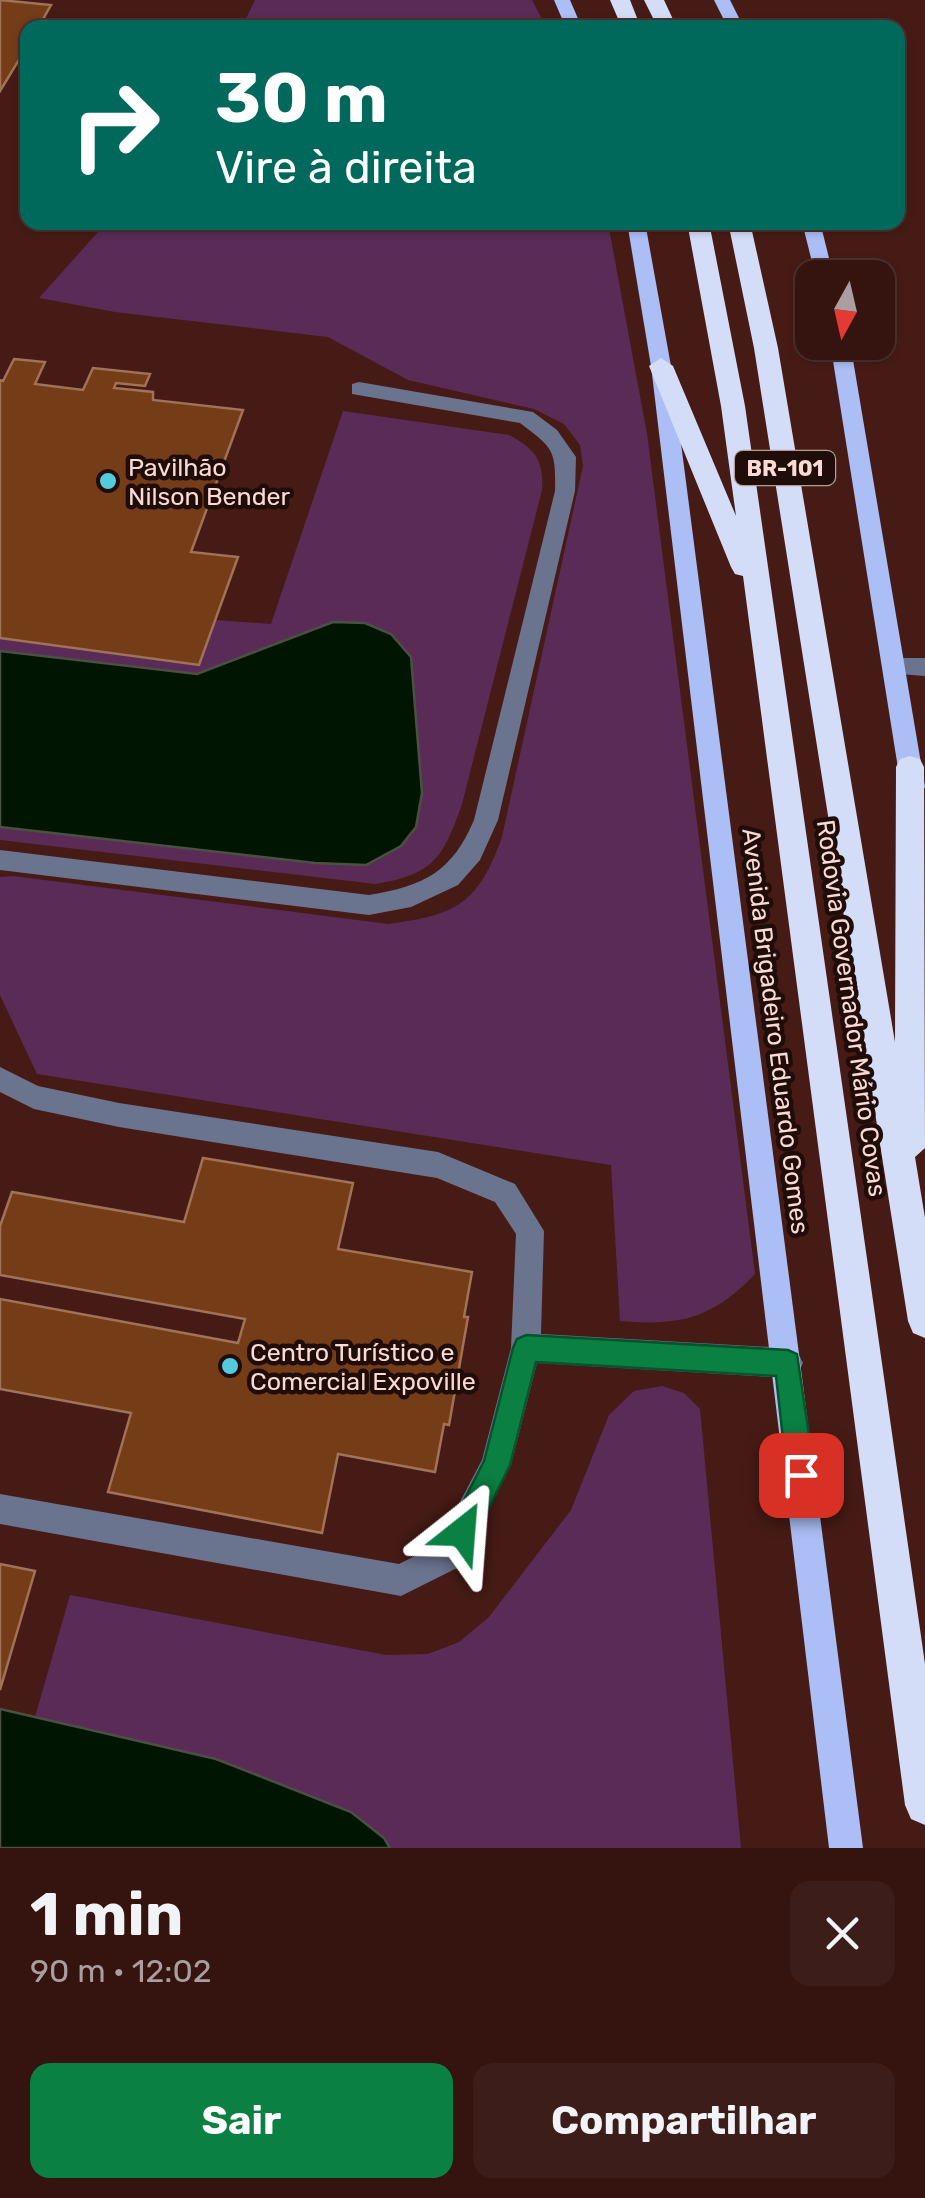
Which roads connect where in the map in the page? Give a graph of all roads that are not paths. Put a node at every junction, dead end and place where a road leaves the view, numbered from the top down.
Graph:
1 (637, 230) edge
2 (700, 230) edge
3 (740, 230) edge
4 (813, 230) edge
5 (820, 260) edge
6 (843, 360) edge
7 (662, 366) junction
8 (360, 389) dead end
9 (761, 611) junction
10 (894, 667) junction
11 (925, 667) edge
12 (910, 767) junction
13 (0, 860) edge
14 (925, 861) edge
15 (0, 1078) edge
16 (912, 1236) junction
17 (925, 1322) edge
18 (526, 1348) junction
19 (788, 1363) junction
20 (0, 1508) edge
21 (925, 1805) edge
22 (846, 1848) edge

1 - 7 main road, Avenida Brigadeiro Eduardo Gomes
2 - 9 highway, Rodovia Governador Mário Covas / BR-101
3 - 16 highway, Rodovia Governador Mário Covas / BR-101
4 - 5 main road
6 - 10 main road
7 - 9 highway
7 - 19 main road, Avenida Brigadeiro Eduardo Gomes
8 - 13 street
9 - 21 highway, Rodovia Governador Mário Covas / BR-101
10 - 11 street
10 - 12 main road
12 - 14 main road
12 - 16 highway
15 - 18 street
16 - 17 highway, Rodovia Governador Mário Covas / BR-101
18 - 19 street
18 - 20 street
19 - 22 main road, Avenida Brigadeiro Eduardo Gomes

